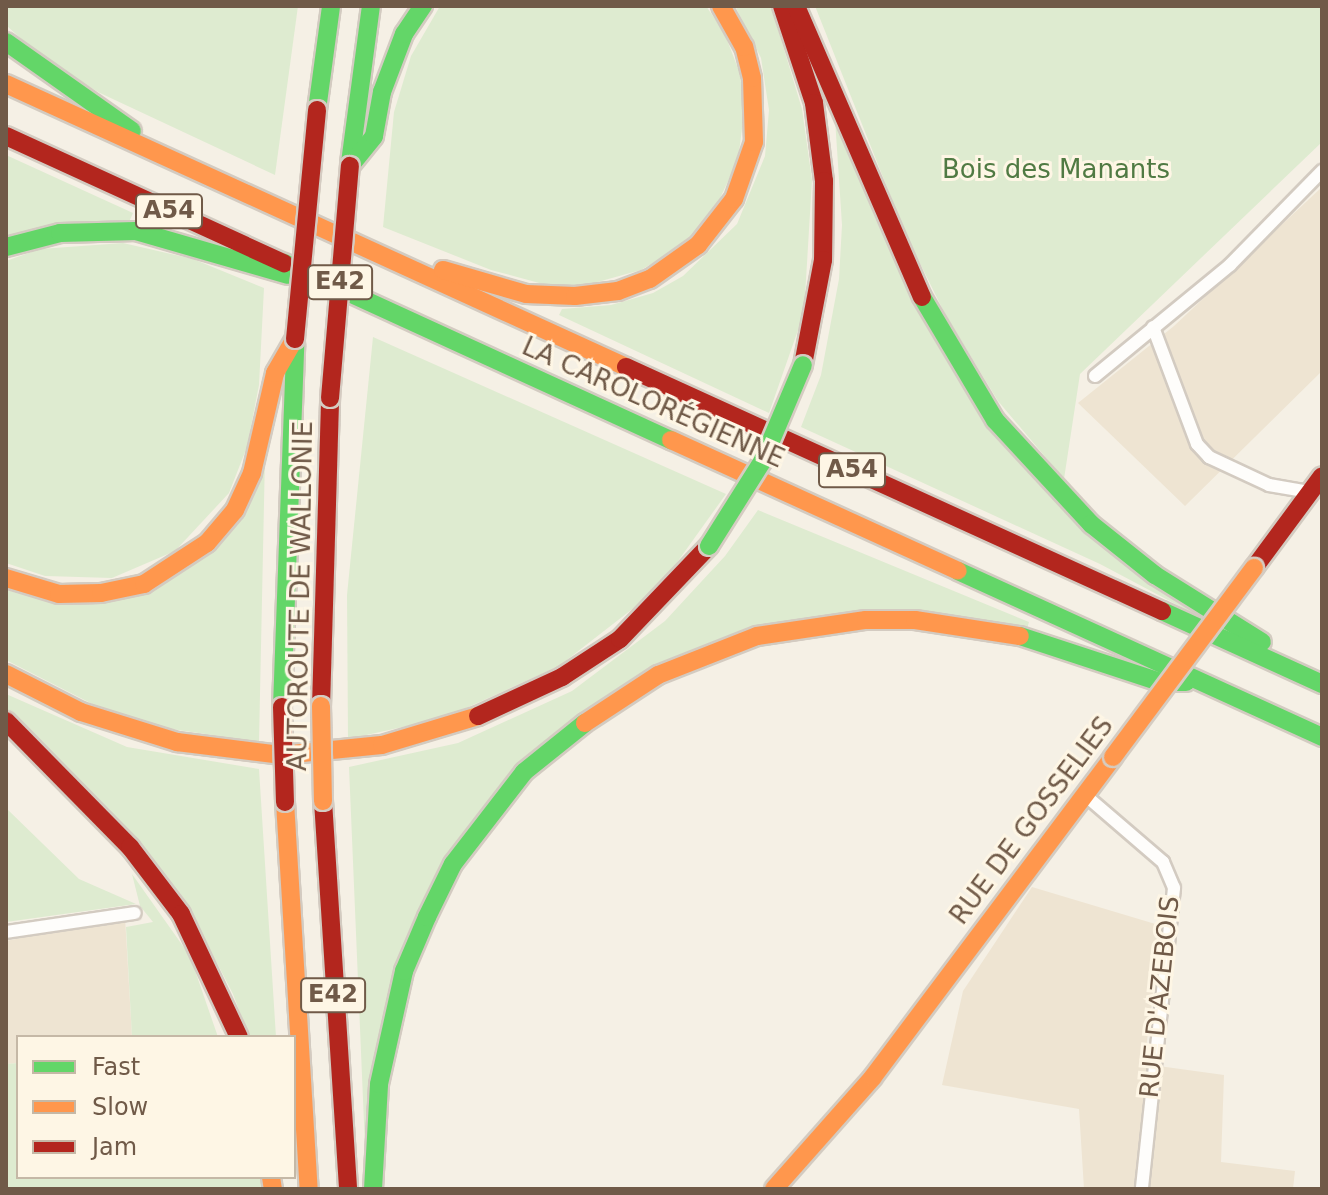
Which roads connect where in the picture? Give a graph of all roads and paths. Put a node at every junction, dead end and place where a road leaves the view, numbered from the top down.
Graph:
1 (318, 6) edge
2 (331, 6) edge
3 (371, 6) edge
4 (423, 6) edge
5 (721, 6) edge
6 (782, 6) edge
7 (796, 6) edge
8 (6, 42) edge
9 (324, 49) junction
10 (6, 84) edge
11 (6, 136) edge
12 (168, 158) junction
13 (350, 166) junction
14 (1322, 171) edge
15 (6, 247) edge
16 (383, 254) junction
17 (333, 285) junction
18 (1153, 327) junction
19 (1095, 376) dead end
20 (283, 377) junction
21 (1322, 476) edge
22 (1310, 492) junction
23 (6, 578) edge
24 (6, 674) edge
25 (1322, 677) edge
26 (1199, 681) junction
27 (1322, 684) edge
28 (6, 721) edge
29 (1322, 737) edge
30 (1085, 795) junction
31 (135, 913) dead end
32 (6, 932) edge
33 (238, 1035) edge
34 (309, 1189) edge
35 (348, 1189) edge
36 (373, 1189) edge
37 (774, 1189) edge
38 (1142, 1189) edge

1 - 9 main road
2 - 9 main road, E42
3 - 13 main road, AUTOROUTE DE WALLONIE / E42
4 - 13 main road
5 - 16 main road
6 - 24 main road, bridge
7 - 25 main road
8 - 12 main road
9 - 20 main road, E42, bridge
10 - 12 main road, LA CAROLORÉGIENNE / A54
11 - 17 main road, LA CAROLORÉGIENNE / A54
12 - 16 main road, LA CAROLORÉGIENNE / A54
13 - 35 main road, AUTOROUTE DE WALLONIE / E42, bridge
14 - 18 street
15 - 17 main road
16 - 27 main road, LA CAROLORÉGIENNE / A54
17 - 26 main road, LA CAROLORÉGIENNE / A54
18 - 19 street
18 - 22 street
20 - 23 main road
20 - 34 main road, AUTOROUTE DE WALLONIE / E42, bridge
21 - 22 main road, RUE DE GOSSELIES
22 - 30 main road, RUE DE GOSSELIES, bridge
26 - 29 main road, LA CAROLORÉGIENNE / A54
26 - 36 main road
28 - 33 main road
30 - 37 main road, RUE DE GOSSELIES
30 - 38 street, RUE D'AZEBOIS
31 - 32 street

